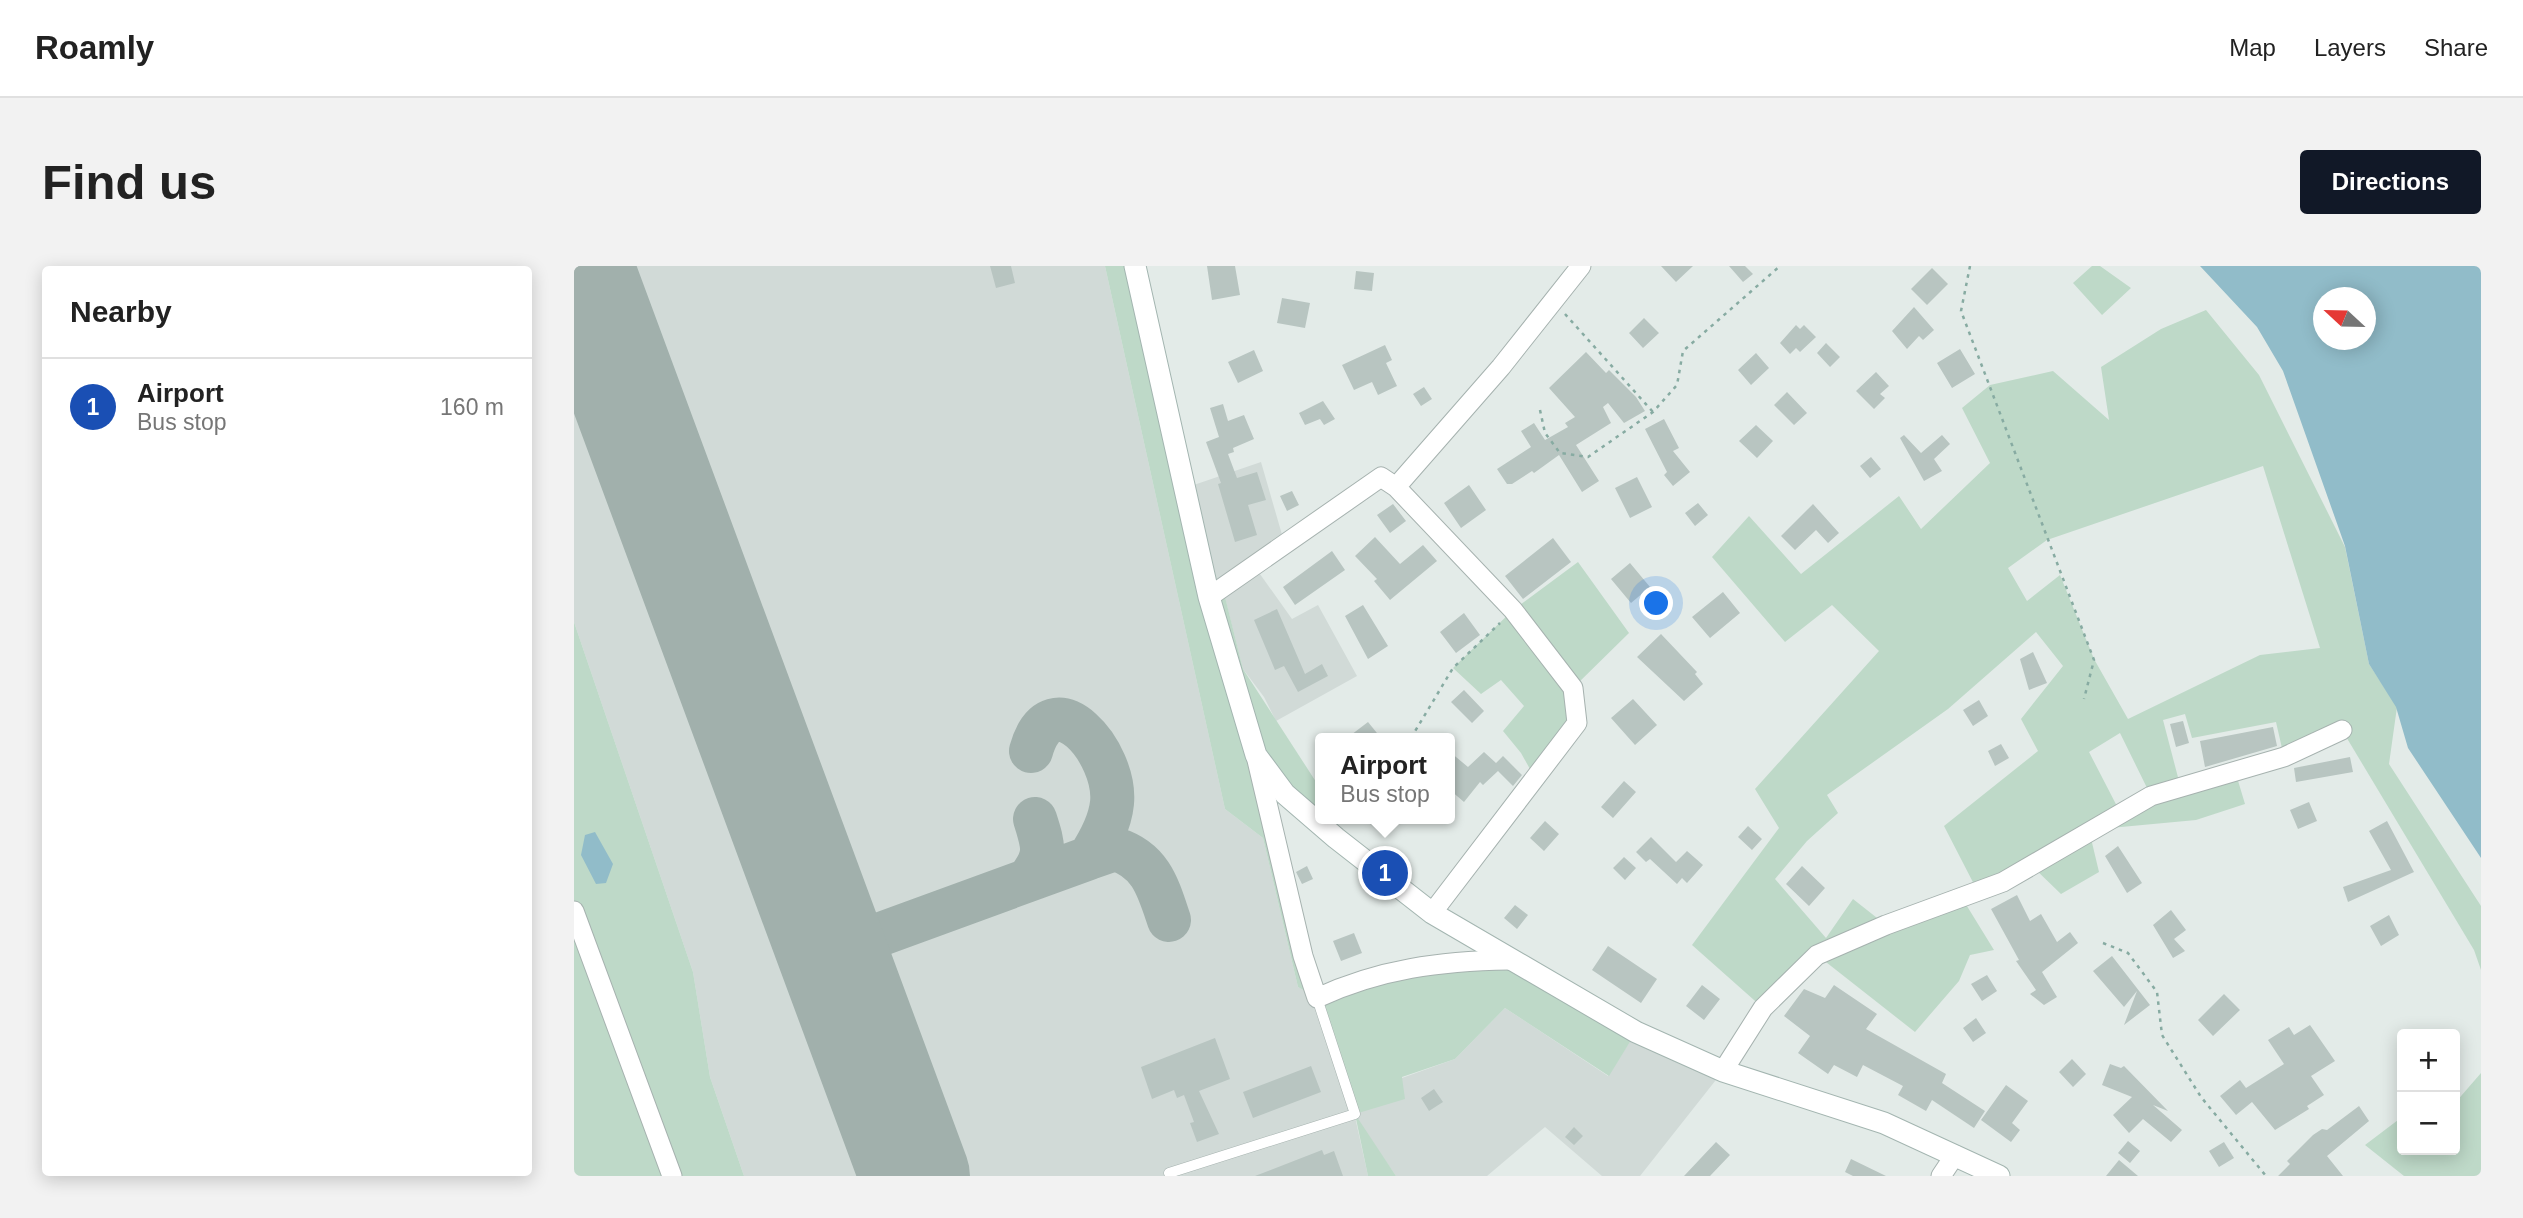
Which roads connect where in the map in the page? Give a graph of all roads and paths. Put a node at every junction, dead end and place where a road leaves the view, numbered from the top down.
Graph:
1 (1135, 266) edge
2 (1581, 266) edge
3 (1780, 266) edge
4 (1970, 266) edge
5 (1553, 301) junction
6 (1540, 410) dead end
7 (1653, 412) junction
8 (1396, 487) junction
9 (1209, 597) junction
10 (1513, 610) junction
11 (2084, 699) dead end
12 (2342, 730) dead end
13 (1414, 733) edge
14 (1256, 755) junction
15 (1315, 820) edge
16 (1320, 824) edge
17 (574, 911) edge
18 (1432, 913) junction
19 (2103, 943) dead end
20 (1509, 960) junction
21 (1317, 998) junction
22 (1723, 1071) junction
23 (1955, 1155) junction
24 (1169, 1173) dead end
25 (672, 1176) edge
26 (1941, 1176) edge
27 (1999, 1176) edge
28 (2266, 1176) edge

1 - 9 main road
2 - 5 street
3 - 7 path
4 - 11 path
5 - 7 path
5 - 8 street
6 - 7 path
8 - 9 street
8 - 10 street
9 - 14 main road
10 - 13 path
10 - 18 street
12 - 22 street
14 - 15 main road
14 - 21 street
16 - 18 main road
17 - 25 street
18 - 20 main road
19 - 28 path
20 - 21 street
20 - 22 main road
21 - 24 lane
22 - 23 main road
23 - 26 street
23 - 27 main road

